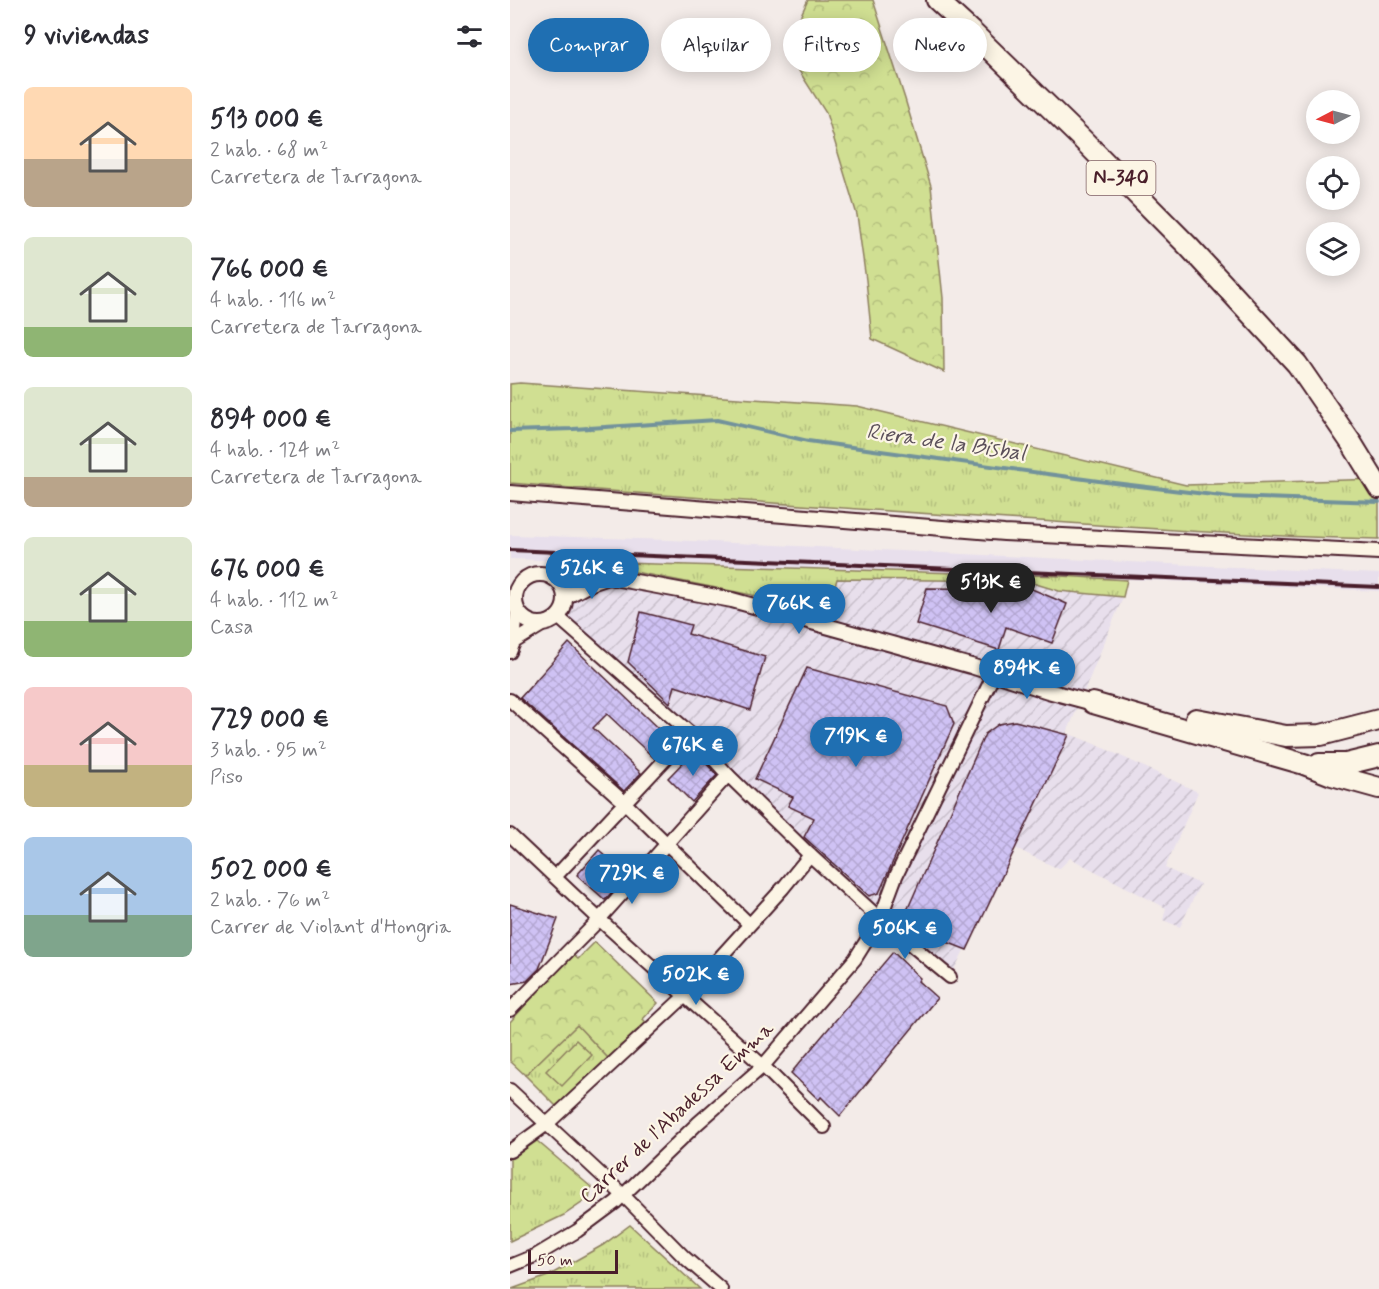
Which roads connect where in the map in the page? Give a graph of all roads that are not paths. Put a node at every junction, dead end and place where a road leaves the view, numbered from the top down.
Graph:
1 (937, 0) edge
2 (1379, 488) edge
3 (510, 493) edge
4 (1379, 552) edge
5 (510, 576) edge
6 (529, 576) junction
7 (552, 577) junction
8 (609, 577) junction
9 (565, 597) junction
10 (514, 602) edge
11 (558, 617) junction
12 (542, 625) junction
13 (512, 647) edge
14 (994, 674) junction
15 (510, 700) edge
16 (1093, 702) junction
17 (1379, 720) edge
18 (690, 733) junction
19 (1379, 756) edge
20 (1304, 764) junction
21 (728, 775) junction
22 (1379, 788) edge
23 (624, 802) junction
24 (510, 835) edge
25 (668, 845) junction
26 (810, 855) junction
27 (555, 877) junction
28 (598, 919) junction
29 (880, 919) junction
30 (749, 924) junction
31 (950, 977) dead end
32 (685, 996) junction
33 (510, 1010) edge
34 (763, 1066) junction
35 (510, 1090) edge
36 (547, 1124) junction
37 (824, 1127) dead end
38 (510, 1151) edge
39 (623, 1195) junction
40 (510, 1266) edge
41 (721, 1289) edge

1 - 2 highway, N-340
3 - 4 street
5 - 6 street
6 - 7 street
6 - 10 street
7 - 8 street
7 - 9 street
8 - 9 street
8 - 14 street
9 - 11 street
10 - 12 street
10 - 13 street
11 - 12 street
11 - 18 street
12 - 13 street
14 - 16 street
14 - 29 street, Carrer de l'Abadessa Emma
15 - 23 street
16 - 17 highway
16 - 20 highway
18 - 21 street
18 - 23 street
19 - 20 highway
20 - 22 highway
21 - 25 street
21 - 26 street
23 - 25 street
23 - 27 street
24 - 27 street
25 - 28 street
25 - 30 street
26 - 29 street
26 - 30 street
27 - 28 street
28 - 32 street
28 - 33 street
29 - 31 street
29 - 34 street, Carrer de l'Abadessa Emma
30 - 32 street
32 - 34 street
32 - 36 street
34 - 37 street
34 - 39 street, Carrer de l'Abadessa Emma
35 - 36 street
36 - 38 street
36 - 39 street
39 - 40 street, Carrer de l'Abadessa Emma
39 - 41 street

